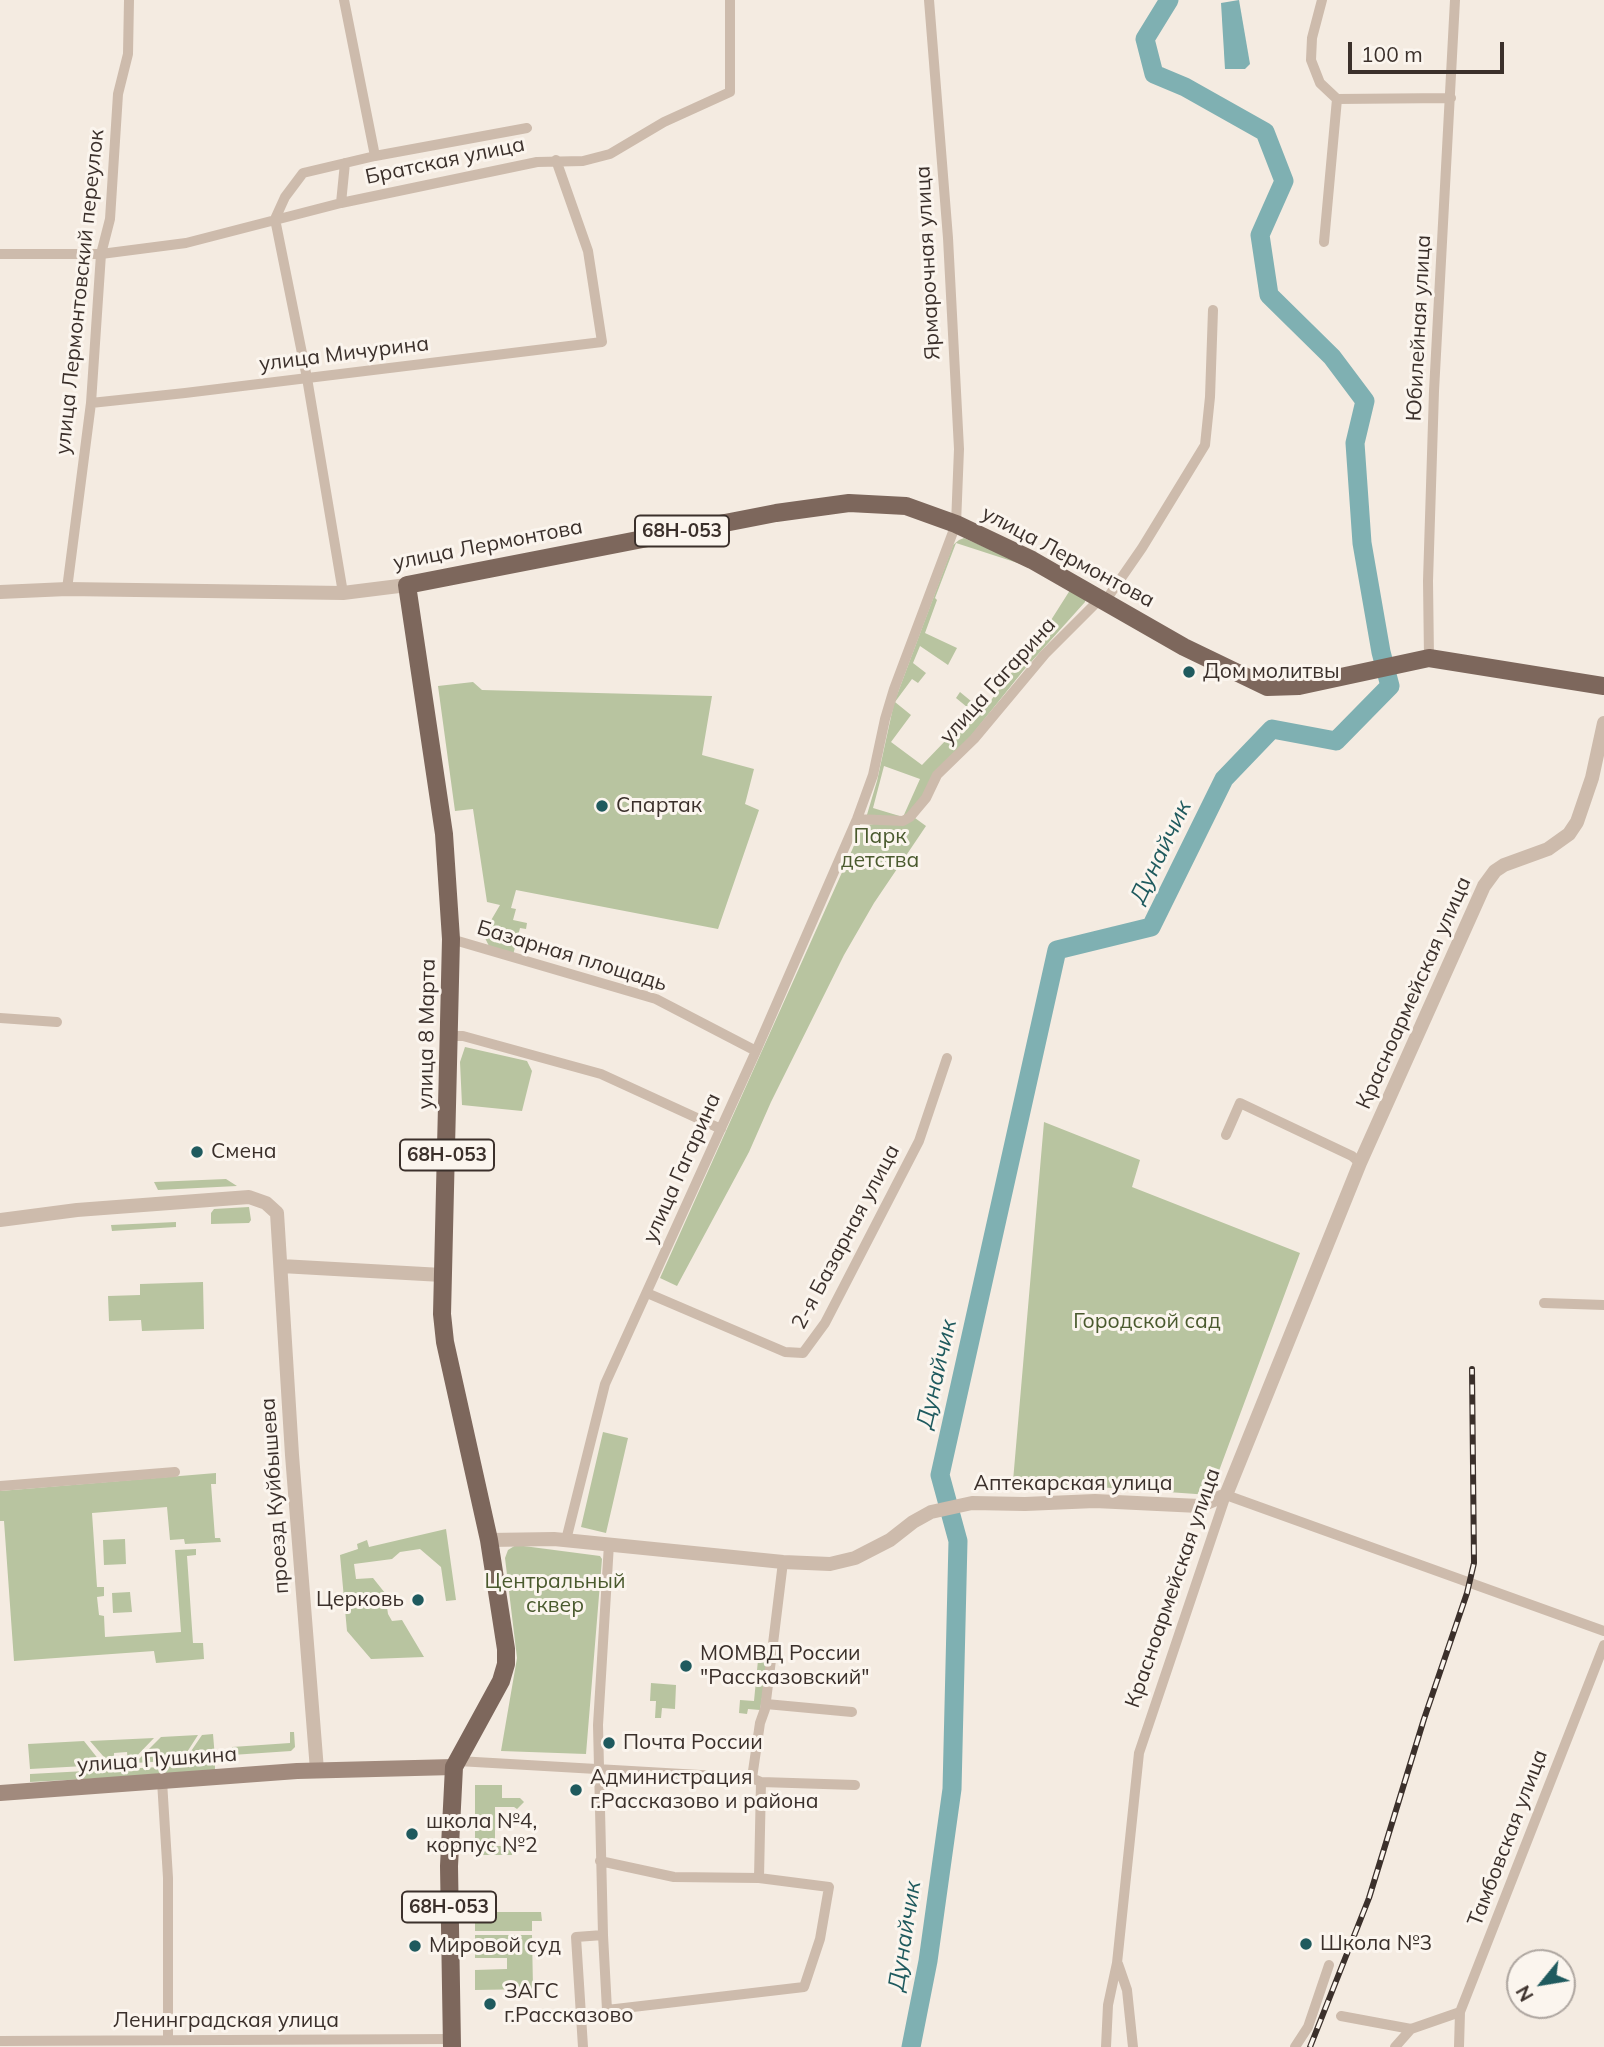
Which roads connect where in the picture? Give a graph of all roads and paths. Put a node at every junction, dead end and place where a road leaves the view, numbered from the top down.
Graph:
1 (130, 0) edge
2 (344, 0) edge
3 (730, 0) edge
4 (929, 0) edge
5 (1322, 0) edge
6 (1455, 0) edge
7 (1451, 98) junction
8 (1337, 99) junction
9 (527, 128) dead end
10 (375, 156) junction
11 (556, 160) junction
12 (345, 163) junction
13 (341, 203) junction
14 (275, 219) junction
15 (1324, 242) dead end
16 (0, 254) edge
17 (101, 254) junction
18 (1213, 310) dead end
19 (307, 378) junction
20 (91, 402) junction
21 (956, 524) junction
22 (407, 585) junction
23 (67, 589) junction
24 (0, 592) edge
25 (343, 593) junction
26 (1103, 599) junction
27 (1429, 658) junction
28 (1604, 686) edge
29 (1604, 723) edge
30 (857, 819) junction
31 (451, 939) junction
32 (0, 1018) edge
33 (57, 1022) dead end
34 (449, 1036) junction
35 (756, 1051) junction
36 (947, 1058) dead end
37 (721, 1129) junction
38 (1226, 1135) dead end
39 (1360, 1163) junction
40 (0, 1220) edge
41 (281, 1266) junction
42 (442, 1275) junction
43 (647, 1293) junction
44 (1544, 1303) dead end
45 (1604, 1305) edge
46 (175, 1472) dead end
47 (0, 1486) edge
48 (1226, 1495) junction
49 (566, 1539) junction
50 (489, 1540) junction
51 (608, 1544) junction
52 (783, 1562) junction
53 (1604, 1631) edge
54 (1604, 1645) edge
55 (766, 1704) junction
56 (852, 1712) dead end
57 (456, 1764) junction
58 (597, 1768) junction
59 (317, 1770) junction
60 (756, 1780) junction
61 (162, 1781) junction
62 (855, 1785) dead end
63 (453, 1787) junction
64 (0, 1793) edge
65 (451, 1826) dead end
66 (600, 1861) junction
67 (759, 1878) junction
68 (603, 1936) junction
69 (1117, 1963) junction
70 (1329, 1965) dead end
71 (1460, 2012) junction
72 (1341, 2016) dead end
73 (1411, 2029) junction
74 (169, 2040) junction
75 (0, 2042) edge
76 (452, 2043) edge
77 (583, 2047) edge
78 (1106, 2047) edge
79 (1133, 2047) edge
80 (1295, 2047) edge
81 (1395, 2047) edge
82 (1459, 2047) edge

1 - 17 street, улица Лермонтовский переулок
2 - 10 street
3 - 11 street, Братская улица
4 - 21 street, Ярмарочная улица
5 - 8 street
6 - 7 street, Юбилейная улица
7 - 8 street
7 - 27 street, Юбилейная улица
8 - 15 street
9 - 10 street, Братская улица
10 - 12 street, Братская улица
11 - 13 street, Братская улица
11 - 19 street, улица Мичурина
12 - 13 street, Братская улица
12 - 14 street, Братская улица
13 - 14 street, Братская улица
14 - 17 street, Братская улица
14 - 19 street
16 - 17 street, Братская улица
17 - 20 street, улица Лермонтовский переулок
18 - 26 street, улица Гагарина
19 - 20 street, улица Мичурина
19 - 25 street
20 - 23 street, улица Лермонтовский переулок
21 - 22 main road, улица Лермонтова / 68Н-053
21 - 26 main road, улица Лермонтова / 68Н-053
21 - 30 street, улица Гагарина
22 - 25 street, улица Лермонтова
22 - 31 main road, улица 8 Марта / 68Н-053
23 - 24 street, улица Лермонтова
23 - 25 street, улица Лермонтова
26 - 27 main road, улица Лермонтова / 68Н-053
26 - 30 street, улица Гагарина
27 - 28 main road, улица Лермонтова / 68Н-053
29 - 39 street, Красноармейская улица
30 - 35 street, улица Гагарина
31 - 34 main road, улица 8 Марта / 68Н-053
31 - 35 street, Базарная площадь
32 - 33 street
34 - 37 street
34 - 42 main road, улица 8 Марта / 68Н-053
35 - 37 street, улица Гагарина
36 - 43 street, 2-я Базарная улица
37 - 43 street, улица Гагарина
38 - 39 street
39 - 48 street, Красноармейская улица
40 - 41 street, проезд Куйбышева
41 - 42 street
41 - 59 street, проезд Куйбышева
42 - 50 main road, улица 8 Марта / 68Н-053
43 - 49 street, улица Гагарина
44 - 45 street
46 - 47 street
48 - 52 street, Аптекарская улица
48 - 53 street
48 - 69 street, Красноармейская улица
49 - 50 street, Аптекарская улица
49 - 51 street, Аптекарская улица
50 - 57 main road, улица 8 Марта / 68Н-053
51 - 52 street, Аптекарская улица
51 - 58 street
52 - 55 street
54 - 71 street, Тамбовская улица
55 - 56 street
55 - 60 street
57 - 58 street
57 - 59 main road, улица Пушкина
57 - 63 main road, 68Н-053
58 - 60 street
58 - 66 street
59 - 61 main road, улица Пушкина
60 - 62 street
60 - 67 street
61 - 64 main road, улица Пушкина
61 - 74 street
63 - 65 main road, 68Н-053
63 - 76 main road, 68Н-053
66 - 67 street
66 - 68 street
67 - 68 street
68 - 77 street
69 - 78 street, Красноармейская улица
69 - 79 street
70 - 80 street
71 - 73 street
71 - 82 street, Тамбовская улица
72 - 73 street
73 - 81 street
74 - 75 street, Ленинградская улица
74 - 76 street, Ленинградская улица

